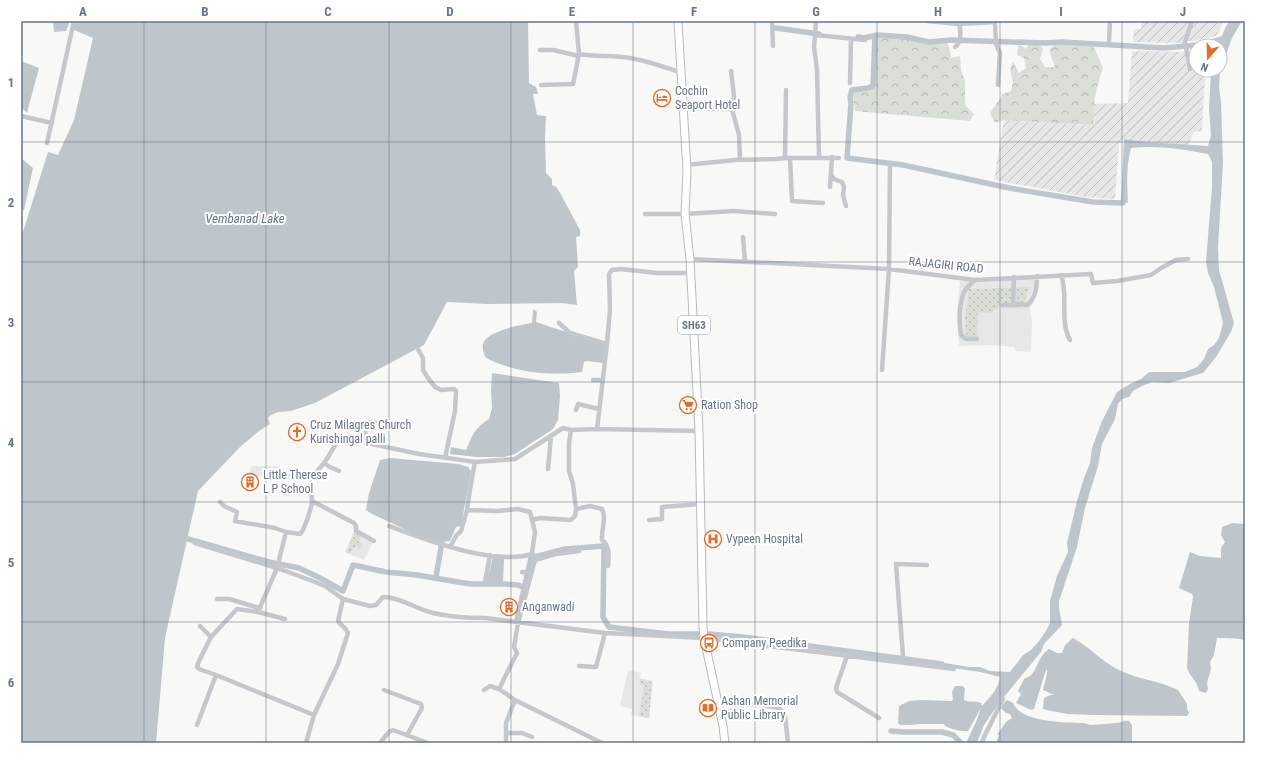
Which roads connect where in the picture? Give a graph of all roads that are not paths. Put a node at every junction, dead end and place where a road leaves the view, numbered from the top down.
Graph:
1 (74, 21) edge
2 (576, 21) edge
3 (678, 21) edge
4 (772, 21) edge
5 (816, 21) edge
6 (928, 21) edge
7 (1110, 21) edge
8 (1192, 21) edge
9 (959, 22) edge
10 (995, 22) edge
11 (816, 34) junction
12 (851, 39) junction
13 (865, 40) dead end
14 (1109, 42) dead end
15 (773, 46) dead end
16 (955, 47) dead end
17 (540, 50) dead end
18 (579, 55) junction
19 (1188, 56) edge
20 (731, 71) dead end
21 (682, 73) junction
22 (850, 83) dead end
23 (541, 85) dead end
24 (998, 85) dead end
25 (786, 90) dead end
26 (684, 108) junction
27 (732, 109) junction
28 (21, 116) edge
29 (52, 123) junction
30 (47, 143) dead end
31 (832, 157) junction
32 (787, 158) junction
33 (819, 158) junction
34 (839, 158) dead end
35 (740, 160) junction
36 (890, 163) dead end
37 (686, 165) junction
38 (832, 176) junction
39 (830, 187) dead end
40 (823, 202) dead end
41 (846, 206) dead end
42 (645, 214) dead end
43 (686, 214) junction
44 (774, 214) dead end
45 (744, 237) dead end
46 (690, 259) junction
47 (1188, 259) dead end
48 (745, 262) junction
49 (889, 268) junction
50 (691, 273) junction
51 (1061, 275) junction
52 (1037, 276) junction
53 (1014, 277) junction
54 (975, 280) junction
55 (1003, 304) dead end
56 (1013, 305) junction
57 (559, 324) dead end
58 (977, 339) dead end
59 (1070, 340) dead end
60 (607, 344) junction
61 (418, 349) dead end
62 (882, 370) dead end
63 (593, 380) dead end
64 (603, 380) junction
65 (576, 410) dead end
66 (600, 410) junction
67 (396, 425) dead end
68 (597, 429) junction
69 (572, 430) junction
70 (699, 432) junction
71 (551, 436) junction
72 (363, 442) junction
73 (445, 458) junction
74 (475, 462) junction
75 (324, 463) junction
76 (548, 469) dead end
77 (339, 471) dead end
78 (312, 501) junction
79 (220, 502) dead end
80 (701, 504) junction
81 (576, 509) junction
82 (467, 510) junction
83 (532, 520) junction
84 (648, 520) dead end
85 (390, 526) dead end
86 (286, 532) junction
87 (374, 541) dead end
88 (195, 543) dead end
89 (447, 546) junction
90 (580, 551) dead end
91 (532, 554) junction
92 (490, 555) junction
93 (534, 560) junction
94 (278, 565) junction
95 (927, 565) dead end
96 (608, 566) dead end
97 (522, 572) dead end
98 (531, 573) junction
99 (485, 582) dead end
100 (217, 599) dead end
101 (343, 599) junction
102 (258, 610) junction
103 (285, 619) dead end
104 (518, 623) junction
105 (200, 626) dead end
106 (605, 633) junction
107 (704, 634) junction
108 (211, 637) junction
109 (847, 656) junction
110 (899, 662) junction
111 (579, 666) dead end
112 (954, 669) dead end
113 (216, 675) junction
114 (499, 689) junction
115 (384, 690) dead end
116 (484, 690) dead end
117 (1003, 699) dead end
118 (515, 700) junction
119 (720, 712) junction
120 (314, 715) junction
121 (879, 718) dead end
122 (197, 725) dead end
123 (506, 733) junction
124 (407, 735) junction
125 (532, 737) dead end
126 (306, 743) edge
127 (380, 743) edge
128 (428, 743) edge
129 (506, 743) edge
130 (602, 743) edge
131 (726, 743) edge
132 (788, 743) edge
133 (982, 743) edge

1 - 29 street
2 - 18 street
3 - 21 main road, SH63
4 - 15 street
5 - 11 street
6 - 9 street
7 - 14 street
8 - 19 street
9 - 10 street
9 - 16 street
10 - 24 street
11 - 12 street
11 - 33 street
12 - 13 street
12 - 22 street
17 - 18 street
18 - 21 street
18 - 23 street
20 - 27 street
21 - 26 main road, SH63
25 - 32 street
26 - 27 street
26 - 37 main road, SH63
27 - 35 street
28 - 29 street
29 - 30 street
31 - 33 street
31 - 34 street
31 - 38 street
32 - 33 street
32 - 35 street
32 - 40 street
35 - 37 street
36 - 49 street
37 - 43 main road, SH63
38 - 39 street
38 - 41 street
42 - 43 street
43 - 44 street
43 - 46 main road, SH63
45 - 48 street
46 - 48 street, RAJAGIRI ROAD
46 - 50 main road, SH63
47 - 51 street, RAJAGIRI ROAD
48 - 49 street, RAJAGIRI ROAD
49 - 54 street, RAJAGIRI ROAD
49 - 62 street
50 - 60 street
50 - 70 main road, SH63
51 - 52 street, RAJAGIRI ROAD
51 - 59 street
52 - 53 street, RAJAGIRI ROAD
52 - 56 street
53 - 54 street, RAJAGIRI ROAD
53 - 56 street
54 - 58 street
55 - 56 street
57 - 60 street
60 - 64 street
61 - 73 street
63 - 64 street
64 - 66 street
65 - 66 street
66 - 68 street
67 - 72 street
68 - 69 street
68 - 70 street
69 - 71 street
69 - 81 street
70 - 80 main road, SH63
71 - 74 street
71 - 76 street
72 - 73 street
72 - 75 street
73 - 74 street
74 - 82 street
75 - 77 street
75 - 78 street
78 - 86 street
78 - 87 street
79 - 86 street
80 - 84 street
80 - 107 main road, SH63
81 - 83 street
81 - 96 street
82 - 83 street
82 - 89 street
83 - 91 street
85 - 89 street
86 - 94 street
88 - 94 street
89 - 92 street
90 - 93 street
91 - 92 street
91 - 93 street
92 - 99 street
93 - 98 street
94 - 101 street
94 - 102 street
95 - 110 street
97 - 98 street
98 - 104 street
100 - 102 street
101 - 104 street
101 - 120 street
102 - 103 street
102 - 108 street
104 - 106 street
104 - 114 street
105 - 108 street
106 - 107 street
106 - 111 street
107 - 109 street
107 - 119 main road, SH63
108 - 113 street
109 - 110 street
109 - 121 street
110 - 112 street
113 - 120 street
113 - 122 street
114 - 116 street
114 - 118 street
115 - 124 street
117 - 133 street
118 - 123 street
118 - 130 street
119 - 131 main road, SH63
119 - 132 street
120 - 126 street
123 - 125 street
123 - 129 street
124 - 127 street
124 - 128 street

